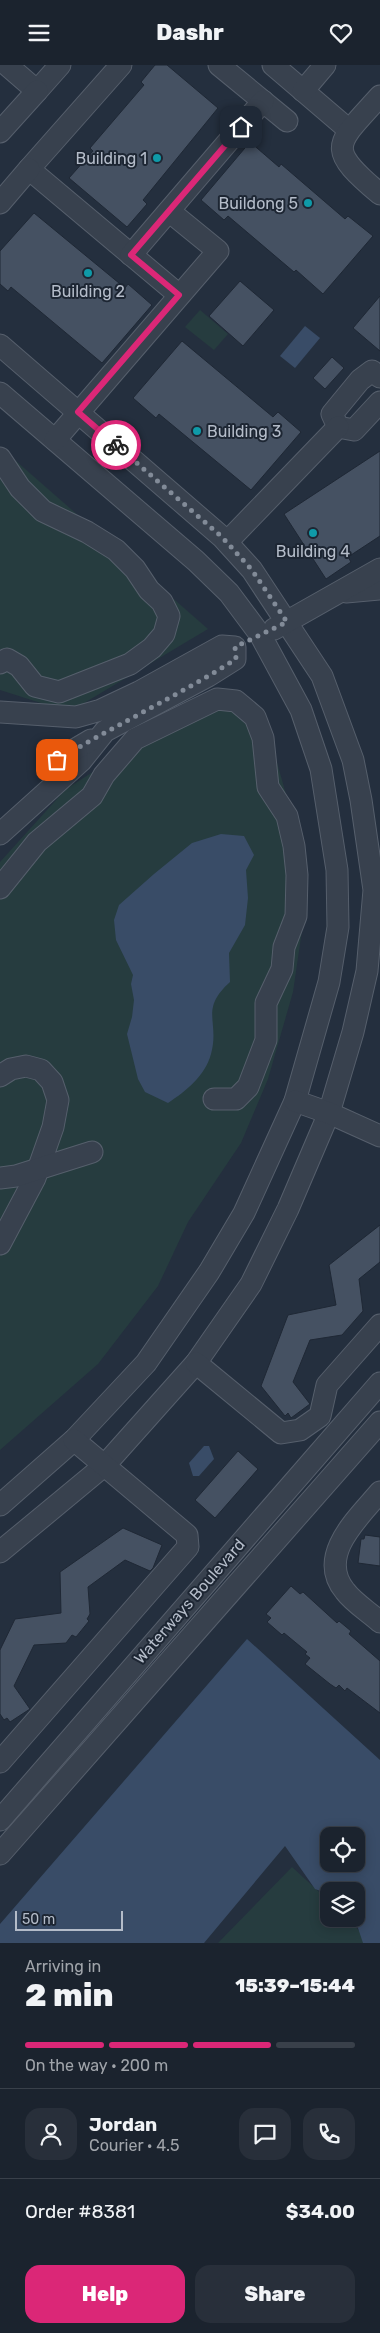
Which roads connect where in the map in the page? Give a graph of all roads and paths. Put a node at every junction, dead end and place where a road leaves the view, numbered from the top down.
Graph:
1 (7, 65) edge
2 (60, 65) edge
3 (121, 65) edge
4 (219, 65) edge
5 (272, 65) edge
6 (325, 65) edge
7 (37, 91) junction
8 (303, 91) junction
9 (380, 96) edge
10 (262, 101) junction
11 (287, 121) dead end
12 (0, 130) edge
13 (349, 130) junction
14 (29, 169) junction
15 (380, 194) edge
16 (0, 203) edge
17 (169, 211) junction
18 (131, 255) junction
19 (179, 295) junction
20 (0, 345) edge
21 (380, 377) edge
22 (0, 393) edge
23 (380, 402) edge
24 (78, 412) junction
25 (338, 427) junction
26 (55, 440) junction
27 (0, 458) edge
28 (227, 543) junction
29 (380, 569) edge
30 (380, 589) edge
31 (338, 593) junction
32 (287, 622) junction
33 (261, 636) junction
34 (235, 647) junction
35 (0, 663) edge
36 (0, 712) edge
37 (77, 720) junction
38 (44, 730) dead end
39 (88, 747) junction
40 (57, 760) dead end
41 (0, 835) edge
42 (0, 888) edge
43 (0, 1076) edge
44 (214, 1099) dead end
45 (295, 1101) junction
46 (329, 1113) junction
47 (380, 1136) edge
48 (92, 1152) dead end
49 (38, 1169) junction
50 (0, 1179) edge
51 (0, 1244) edge
52 (380, 1325) edge
53 (196, 1363) junction
54 (380, 1383) edge
55 (380, 1422) edge
56 (74, 1440) junction
57 (105, 1465) junction
58 (380, 1492) edge
59 (0, 1505) edge
60 (0, 1552) edge
61 (380, 1622) edge
62 (0, 1762) edge
63 (0, 1820) edge
64 (0, 1854) edge

1 - 7 street
2 - 7 street
3 - 14 street
4 - 10 street
5 - 8 street
6 - 8 street
7 - 12 street
8 - 13 street
9 - 13 street
10 - 11 street
10 - 17 street
13 - 15 street
14 - 16 street
14 - 18 street
17 - 18 street
17 - 19 street
18 - 19 street
19 - 24 street
20 - 24 street
21 - 25 street
22 - 26 street
23 - 25 street
24 - 26 street
24 - 28 street
25 - 28 street
26 - 33 street
27 - 35 street
28 - 32 street
29 - 31 street
30 - 31 street
31 - 32 street
32 - 33 street
32 - 46 street
33 - 34 street
33 - 45 street
34 - 37 street
34 - 39 street
36 - 37 street
37 - 38 street
37 - 39 street
39 - 40 street
39 - 41 street
42 - 44 street
43 - 49 street
45 - 46 street
45 - 56 street
46 - 47 street
46 - 53 street
48 - 49 street
49 - 50 street
49 - 51 street
52 - 53 street
53 - 57 street
54 - 63 street, Waterways Boulevard
55 - 64 street, Waterways Boulevard
56 - 57 street
56 - 59 street
57 - 60 street
57 - 62 street
58 - 61 street

